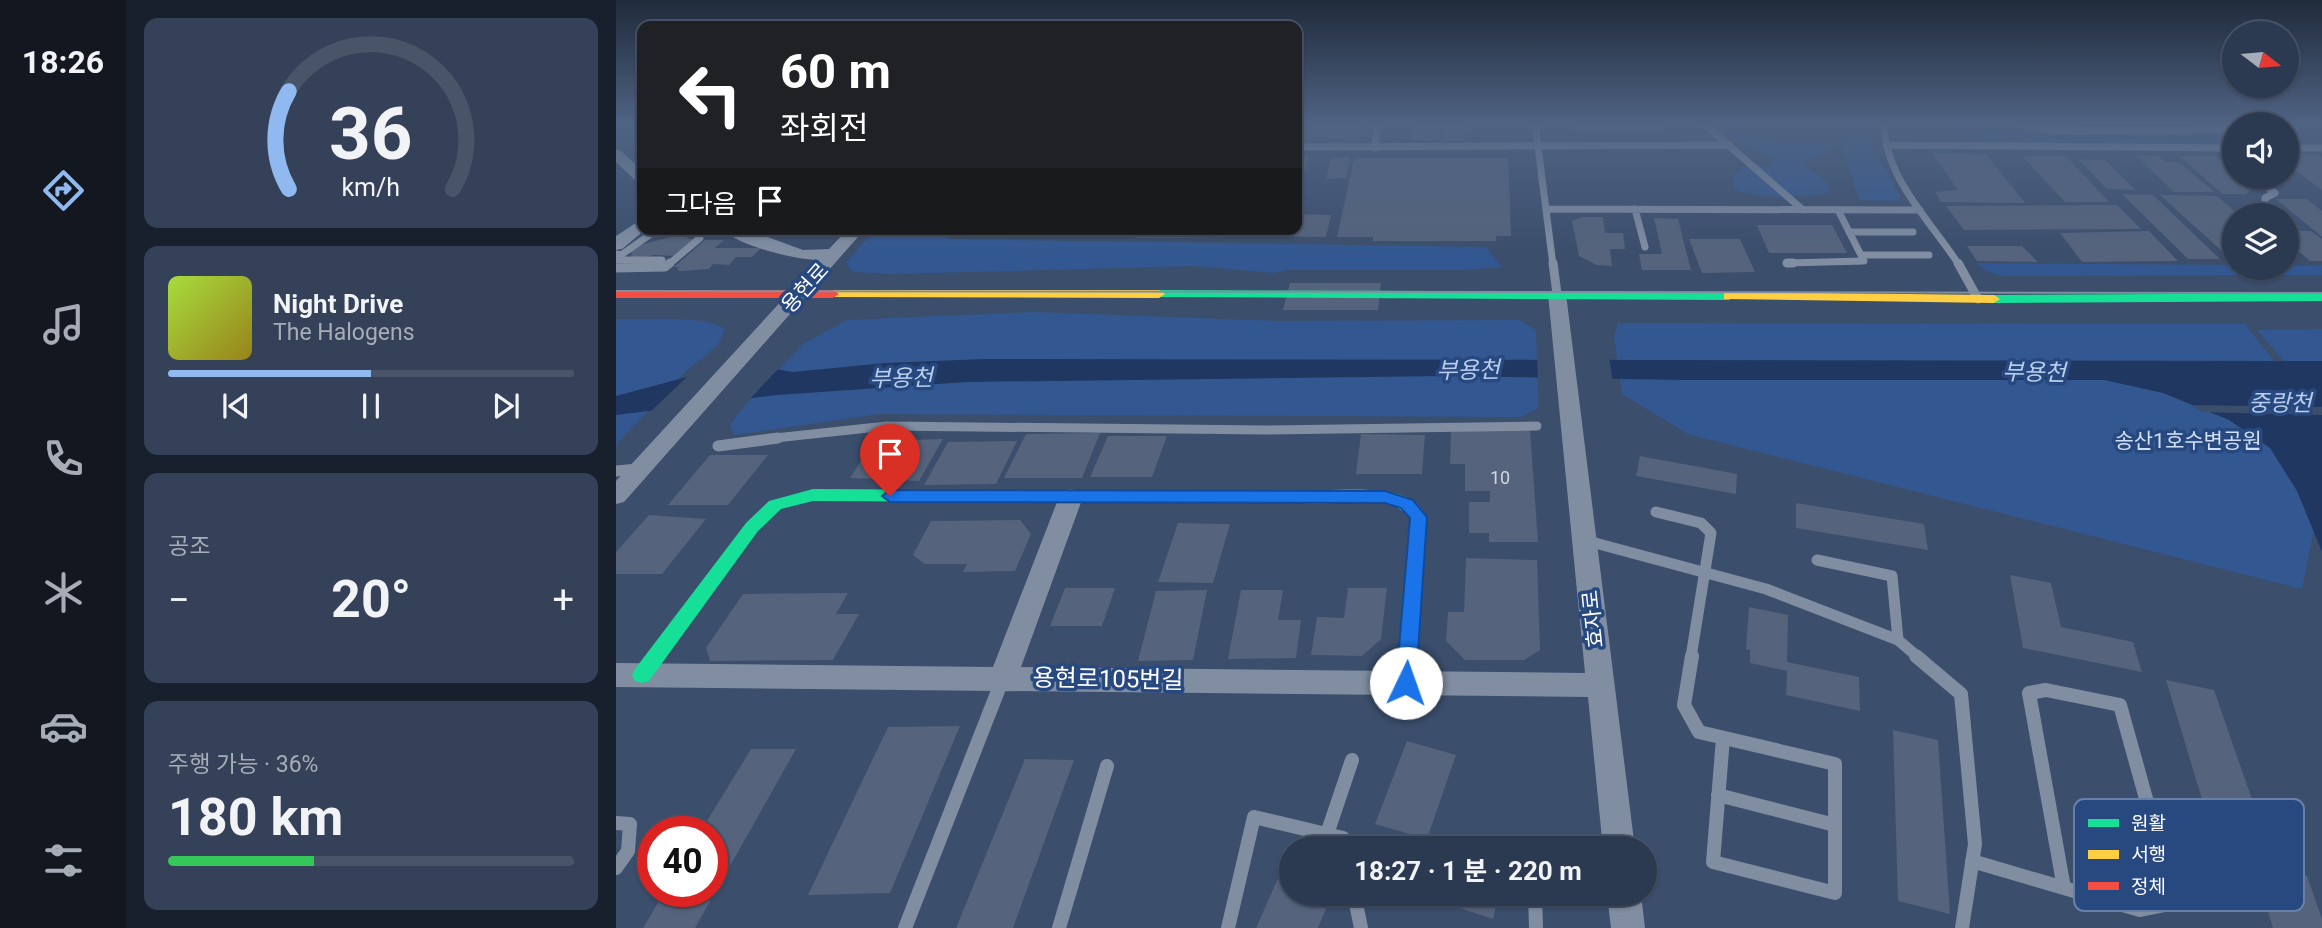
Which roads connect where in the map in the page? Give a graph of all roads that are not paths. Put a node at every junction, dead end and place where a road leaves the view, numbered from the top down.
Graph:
1 (1540, 166) edge
2 (1754, 166) edge
3 (1893, 166) edge
4 (2270, 189) edge
5 (2265, 203) edge
6 (1546, 209) junction
7 (1635, 209) junction
8 (1803, 210) junction
9 (1838, 210) junction
10 (1920, 210) junction
11 (637, 231) edge
12 (1849, 232) junction
13 (1913, 232) dead end
14 (649, 235) edge
15 (700, 235) edge
16 (745, 235) edge
17 (852, 235) edge
18 (1645, 247) dead end
19 (836, 254) junction
20 (617, 255) edge
21 (1861, 255) junction
22 (1929, 255) dead end
23 (662, 260) dead end
24 (1787, 263) dead end
25 (616, 268) edge
26 (616, 294) edge
27 (798, 294) junction
28 (1557, 294) junction
29 (2322, 297) edge
30 (1979, 299) junction
31 (1561, 334) joint
32 (1537, 426) dead end
33 (718, 446) dead end
34 (641, 468) junction
35 (616, 471) edge
36 (616, 496) edge
37 (1072, 497) junction
38 (1656, 512) dead end
39 (1584, 540) junction
40 (1817, 560) dead end
41 (1705, 573) junction
42 (1898, 640) junction
43 (629, 675) edge
44 (1003, 678) junction
45 (1406, 683) junction
46 (1601, 685) junction
47 (1723, 738) junction
48 (1352, 760) dead end
49 (1107, 766) dead end
50 (1718, 796) junction
51 (2146, 799) edge
52 (616, 823) edge
53 (1835, 825) junction
54 (1327, 834) junction
55 (1335, 836) edge
56 (1618, 836) edge
57 (1972, 860) junction
58 (616, 868) edge
59 (2064, 888) junction
60 (2074, 891) edge
61 (1356, 906) edge
62 (1535, 906) edge
63 (1625, 906) edge
64 (905, 928) edge
65 (1059, 928) edge
66 (1228, 928) edge
67 (1361, 928) edge
68 (1536, 928) edge
69 (1628, 928) edge
70 (1962, 928) edge

1 - 6 lane
2 - 8 lane
3 - 10 lane
4 - 5 lane
6 - 7 lane
6 - 28 lane
7 - 8 lane
7 - 18 lane
8 - 9 lane
9 - 10 lane
9 - 12 lane
10 - 30 lane
11 - 20 street
12 - 13 lane
12 - 21 lane
14 - 20 lane
15 - 25 lane
16 - 19 street
17 - 19 street, 용현로
19 - 27 street, 용현로
20 - 23 lane
21 - 22 lane
21 - 24 lane
26 - 27 main road
27 - 28 main road
27 - 34 street, 용현로
28 - 30 main road
28 - 31 street
29 - 30 main road
31 - 39 street, 효자로
32 - 33 lane
34 - 35 lane
34 - 36 street
37 - 43 main road
37 - 44 street
37 - 45 main road
38 - 41 lane
39 - 41 lane
39 - 46 street, 효자로
40 - 42 lane
41 - 42 lane
41 - 47 lane
42 - 57 lane
43 - 44 street, 용현로105번길
44 - 45 street, 용현로105번길
44 - 64 lane
45 - 46 street, 용현로105번길
46 - 56 street, 효자로
47 - 50 lane
47 - 53 lane
48 - 54 lane
49 - 65 lane
50 - 53 lane
50 - 53 lane
51 - 59 lane
52 - 58 lane
54 - 55 lane
54 - 66 lane
57 - 59 lane
57 - 70 lane
59 - 60 lane
61 - 67 lane
62 - 68 lane
63 - 69 street

